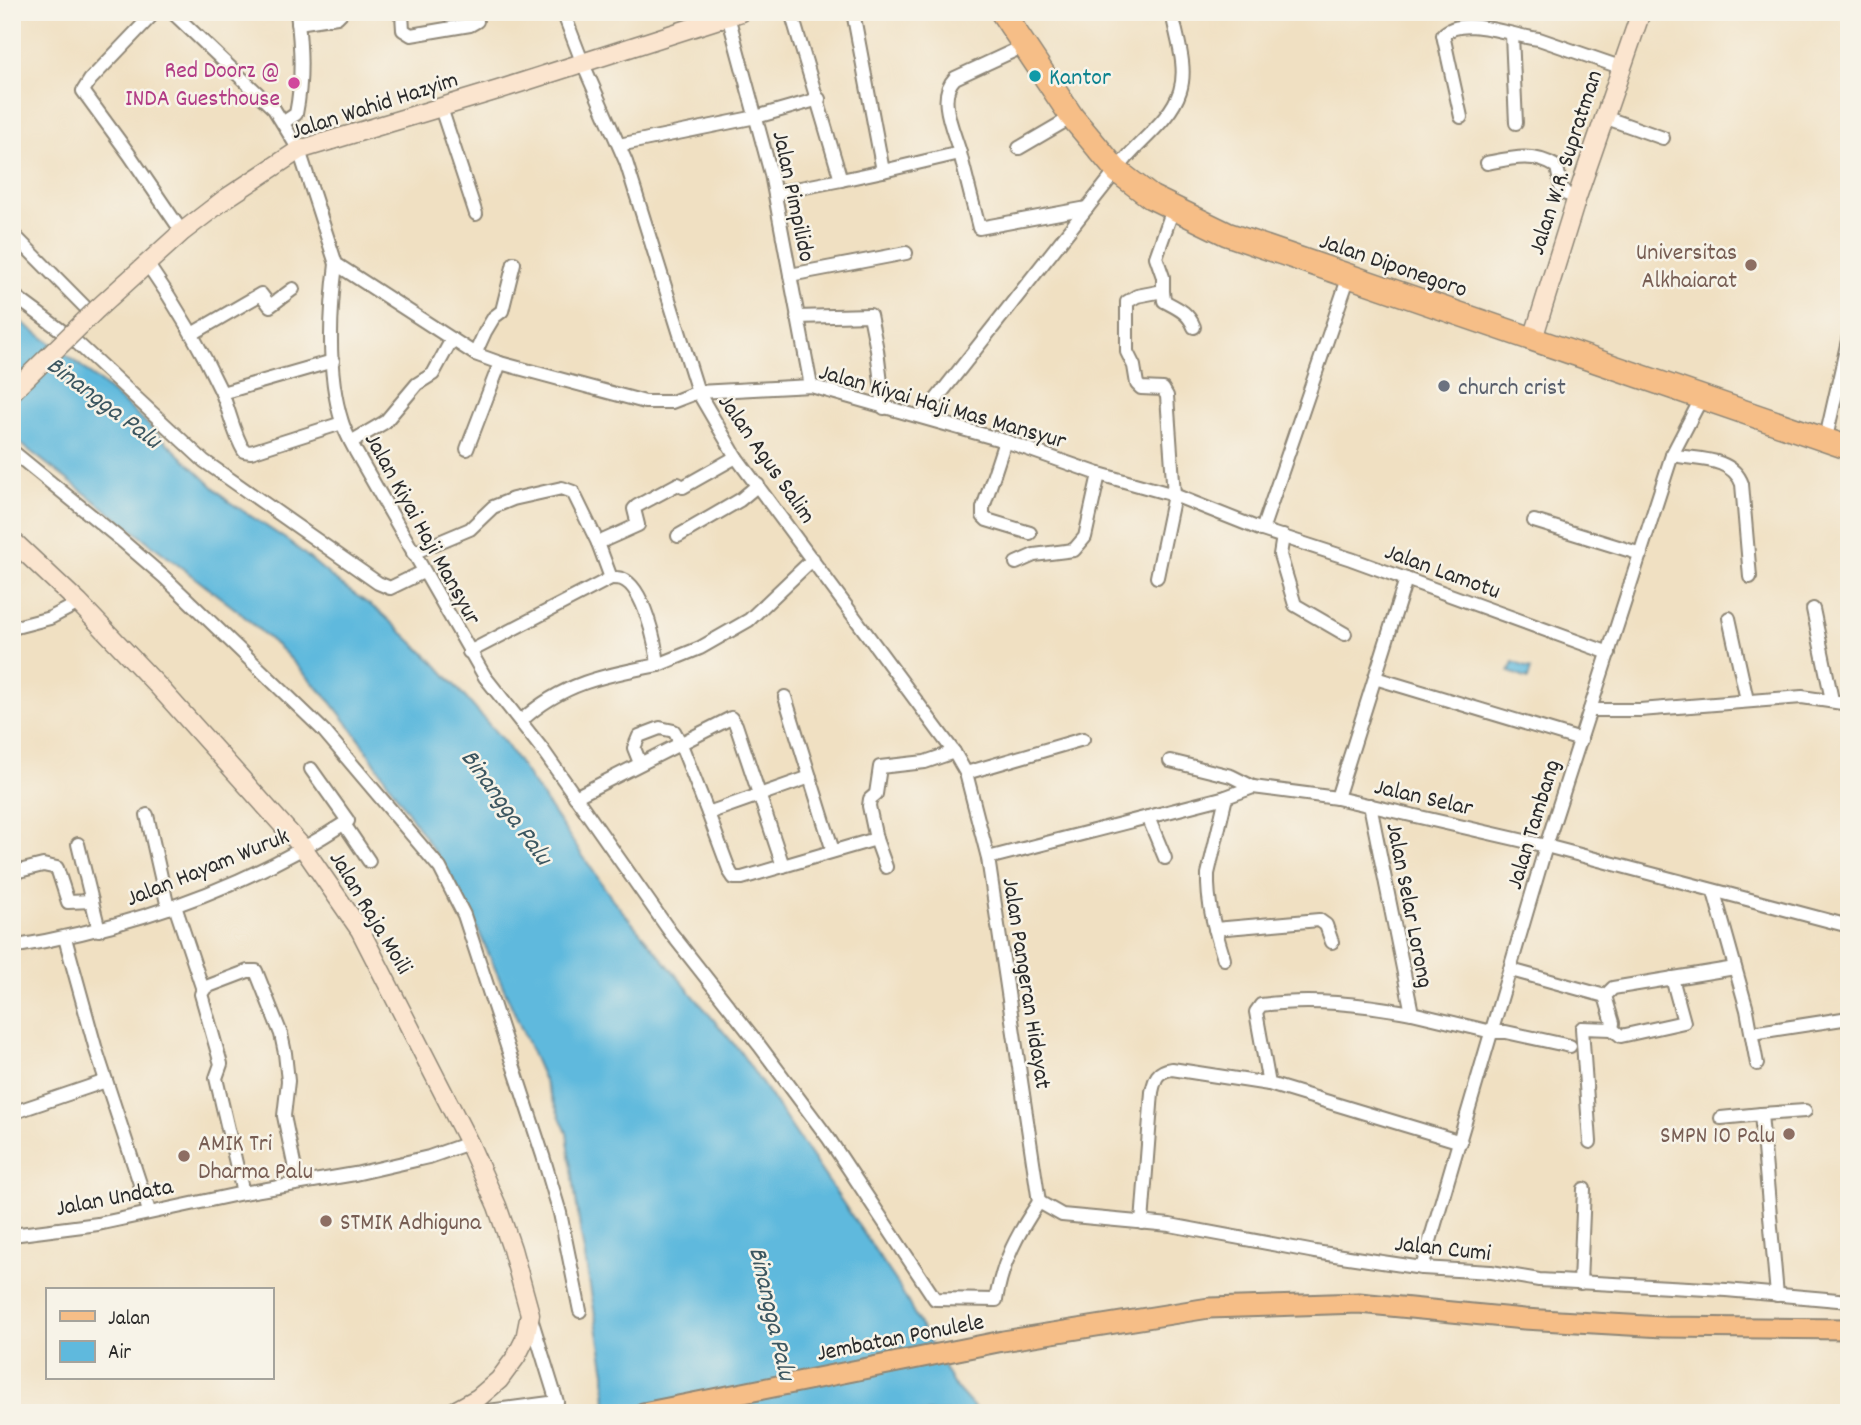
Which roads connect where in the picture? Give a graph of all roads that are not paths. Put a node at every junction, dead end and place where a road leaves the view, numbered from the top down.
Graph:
1 (155, 12) edge
2 (172, 12) edge
3 (342, 12) edge
4 (396, 12) edge
5 (474, 12) edge
6 (563, 12) edge
7 (791, 12) edge
8 (853, 12) edge
9 (1002, 12) edge
10 (1017, 12) edge
11 (1172, 12) edge
12 (1641, 12) edge
13 (732, 14) edge
14 (297, 18) edge
15 (1512, 35) junction
16 (1024, 46) junction
17 (583, 64) junction
18 (1620, 66) junction
19 (819, 99) junction
20 (441, 108) junction
21 (756, 117) junction
22 (1072, 117) junction
23 (1461, 117) dead end
24 (1604, 117) junction
25 (284, 122) junction
26 (1516, 123) dead end
27 (1662, 138) dead end
28 (619, 145) junction
29 (1019, 148) dead end
30 (299, 150) junction
31 (960, 153) junction
32 (1486, 163) dead end
33 (1121, 165) junction
34 (883, 171) junction
35 (841, 180) junction
36 (775, 193) junction
37 (1577, 197) junction
38 (1087, 208) junction
39 (1173, 209) junction
40 (476, 214) dead end
41 (182, 232) junction
42 (12, 233) edge
43 (906, 253) dead end
44 (514, 263) dead end
45 (337, 264) junction
46 (148, 265) junction
47 (790, 275) junction
48 (1349, 276) junction
49 (293, 289) dead end
50 (1163, 291) junction
51 (12, 294) edge
52 (95, 311) junction
53 (797, 317) junction
54 (1194, 327) dead end
55 (1536, 329) junction
56 (192, 334) junction
57 (1849, 336) edge
58 (452, 339) junction
59 (477, 355) junction
60 (333, 361) junction
61 (497, 362) junction
62 (811, 386) junction
63 (12, 392) edge
64 (698, 392) junction
65 (222, 393) junction
66 (1701, 399) junction
67 (884, 408) junction
68 (923, 416) junction
69 (342, 423) junction
70 (1838, 433) edge
71 (1005, 441) junction
72 (351, 442) junction
73 (1849, 448) edge
74 (467, 449) dead end
75 (12, 451) edge
76 (1672, 455) junction
77 (736, 457) junction
78 (1099, 474) junction
79 (758, 485) junction
80 (1174, 495) junction
81 (1534, 521) dead end
82 (1262, 530) junction
83 (1030, 533) dead end
84 (678, 536) dead end
85 (1283, 536) junction
86 (12, 540) edge
87 (598, 543) junction
88 (413, 553) junction
89 (1641, 554) junction
90 (813, 559) junction
91 (1016, 562) dead end
92 (423, 572) junction
93 (1157, 577) dead end
94 (1750, 577) dead end
95 (611, 578) junction
96 (1406, 579) junction
97 (79, 604) junction
98 (1813, 609) dead end
99 (1729, 618) dead end
100 (12, 628) edge
101 (1345, 634) dead end
102 (469, 652) junction
103 (1609, 653) junction
104 (658, 665) junction
105 (1375, 678) junction
106 (785, 697) dead end
107 (1747, 700) junction
108 (1832, 700) junction
109 (1849, 704) edge
110 (1590, 710) junction
111 (521, 721) junction
112 (1083, 739) dead end
113 (1581, 740) junction
114 (680, 742) junction
115 (954, 752) junction
116 (1170, 761) dead end
117 (640, 763) junction
118 (311, 769) dead end
119 (967, 773) junction
120 (810, 776) junction
121 (1253, 788) junction
122 (760, 794) junction
123 (576, 797) junction
124 (1226, 797) junction
125 (1337, 797) junction
126 (1370, 805) junction
127 (708, 813) junction
128 (147, 815) dead end
129 (1148, 817) junction
130 (344, 824) junction
131 (876, 839) junction
132 (78, 844) dead end
133 (1546, 846) junction
134 (304, 849) junction
135 (833, 851) junction
136 (988, 858) junction
137 (1165, 858) dead end
138 (369, 861) dead end
139 (12, 865) edge
140 (783, 866) junction
141 (886, 867) dead end
142 (1714, 892) junction
143 (93, 901) junction
144 (172, 907) junction
145 (1849, 926) edge
146 (1215, 929) junction
147 (99, 930) junction
148 (65, 938) junction
149 (1332, 942) dead end
150 (12, 947) edge
151 (1224, 959) dead end
152 (1735, 968) junction
153 (1511, 970) junction
154 (1672, 978) junction
155 (203, 990) junction
156 (1605, 996) junction
157 (1412, 1013) junction
158 (1849, 1018) edge
159 (1612, 1029) junction
160 (1492, 1032) junction
161 (1752, 1033) junction
162 (1570, 1046) dead end
163 (1757, 1064) dead end
164 (106, 1081) junction
165 (1269, 1084) junction
166 (1805, 1111) dead end
167 (12, 1113) edge
168 (1761, 1114) junction
169 (1721, 1118) dead end
170 (1461, 1142) junction
171 (1590, 1142) dead end
172 (469, 1143) junction
173 (298, 1183) junction
174 (1584, 1189) dead end
175 (243, 1193) junction
176 (1039, 1202) junction
177 (149, 1211) junction
178 (1142, 1223) junction
179 (12, 1235) edge
180 (1422, 1268) junction
181 (1580, 1283) junction
182 (1777, 1295) junction
183 (1849, 1301) edge
184 (580, 1311) dead end
185 (530, 1314) junction
186 (1849, 1329) edge
187 (451, 1413) edge
188 (473, 1413) edge
189 (643, 1413) edge

1 - 41 street
2 - 25 street
3 - 14 street
4 - 5 street
6 - 17 street, Jalan Agus Salim
7 - 19 street
8 - 34 street
9 - 16 highway, Jalan Diponegoro
10 - 33 highway, Jalan Diponegoro
11 - 33 street
12 - 18 street, Jalan W.R. Supratman
13 - 17 street, Jalan Wahid Hazyim
13 - 21 street, Jalan Pimpilido
14 - 25 street
15 - 18 street
15 - 23 street
15 - 26 street
16 - 22 highway, Jalan Diponegoro
16 - 31 street
17 - 20 street, Jalan Wahid Hazyim
17 - 28 street, Jalan Agus Salim
18 - 24 street, Jalan W.R. Supratman
19 - 21 street
19 - 35 street
20 - 30 street, Jalan Wahid Hazyim
20 - 40 street
21 - 28 street
21 - 36 street, Jalan Pimpilido
22 - 29 street
22 - 33 highway, Jalan Diponegoro
24 - 27 street
24 - 37 street, Jalan W.R. Supratman
25 - 30 street
28 - 64 street, Jalan Agus Salim
30 - 41 street, Jalan Wahid Hazyim
30 - 45 street
31 - 34 street
31 - 38 street
32 - 37 street
33 - 38 street
33 - 39 highway, Jalan Diponegoro
33 - 55 highway, Jalan Diponegoro
34 - 35 street
35 - 36 street
36 - 47 street, Jalan Pimpilido
37 - 55 street, Jalan W.R. Supratman
38 - 68 street
39 - 48 highway, Jalan Diponegoro
39 - 50 street
41 - 46 street, Jalan Wahid Hazyim
42 - 52 street
43 - 47 street
44 - 59 street
45 - 58 street, Jalan Kiyai Haji Mas Mansyur
45 - 60 street, Jalan Kiyai Haji Mansyur
46 - 52 street, Jalan Wahid Hazyim
46 - 56 street
47 - 53 street, Jalan Pimpilido
48 - 66 highway, Jalan Diponegoro
48 - 82 street
49 - 56 street
50 - 54 street
50 - 80 street
51 - 92 street
52 - 63 street, Jalan Wahid Hazyim, bridge
53 - 62 street, Jalan Pimpilido
53 - 67 street
55 - 70 highway, Jalan Diponegoro
56 - 65 street
57 - 70 street
58 - 59 street, Jalan Kiyai Haji Mas Mansyur
58 - 72 street
59 - 61 street, Jalan Kiyai Haji Mas Mansyur
60 - 65 street
60 - 69 street, Jalan Kiyai Haji Mansyur
61 - 64 street, Jalan Kiyai Haji Mas Mansyur
61 - 74 street
62 - 64 street, Jalan Kiyai Haji Mas Mansyur
62 - 67 street, Jalan Kiyai Haji Mas Mansyur
64 - 77 street, Jalan Agus Salim
65 - 69 street
66 - 73 highway, Jalan Diponegoro
66 - 76 street, Jalan Tambang
67 - 68 street, Jalan Kiyai Haji Mas Mansyur
68 - 71 street, Jalan Kiyai Haji Mas Mansyur
69 - 72 street, Jalan Kiyai Haji Mansyur
71 - 78 street, Jalan Kiyai Haji Mas Mansyur
71 - 83 street
72 - 88 street, Jalan Kiyai Haji Mansyur
75 - 184 street
76 - 89 street, Jalan Tambang
76 - 94 street
77 - 79 street, Jalan Agus Salim
77 - 87 street
78 - 80 street, Jalan Kiyai Haji Mas Mansyur
78 - 91 street
79 - 84 street
79 - 90 street, Jalan Agus Salim
80 - 82 street, Jalan Kiyai Haji Mas Mansyur
80 - 93 street
81 - 89 street
82 - 85 street, Jalan Lamotu
85 - 96 street, Jalan Lamotu
85 - 101 street
86 - 97 street, Jalan Raja Moili
87 - 88 street
87 - 95 street
88 - 92 street, Jalan Kiyai Haji Mansyur
89 - 103 street, Jalan Tambang
90 - 104 street
90 - 115 street, Jalan Agus Salim
92 - 102 street, Jalan Kiyai Haji Mansyur
95 - 102 street, Jalan Kiyai Haji Mansyur
95 - 104 street
96 - 103 street, Jalan Lamotu
96 - 105 street
97 - 100 street
97 - 134 street, Jalan Raja Moili
98 - 108 street
99 - 107 street
102 - 111 street
103 - 110 street, Jalan Tambang
104 - 111 street
105 - 113 street
105 - 125 street
106 - 120 street
107 - 108 street
107 - 110 street
108 - 109 street
110 - 113 street, Jalan Tambang
111 - 123 street
112 - 119 street
113 - 133 street, Jalan Tambang
114 - 117 street
114 - 117 street
114 - 122 street
114 - 127 street
115 - 119 street, Jalan Agus Salim
115 - 131 street
116 - 121 street
117 - 123 street
118 - 130 street
119 - 136 street, Jalan Pangeran Hidayat
120 - 122 street
120 - 135 street
121 - 124 street, Jalan Selar
121 - 125 street, Jalan Selar
122 - 127 street
122 - 140 street
123 - 176 street
124 - 129 street, Jalan Selar
124 - 146 street
125 - 126 street, Jalan Selar
126 - 133 street, Jalan Selar
126 - 157 street, Jalan Selar Lorong
127 - 140 street
128 - 144 street
129 - 136 street, Jalan Selar
129 - 137 street
130 - 134 street, Jalan Hayam Wuruk
130 - 138 street
131 - 135 street
131 - 141 street
132 - 143 street
133 - 142 street, Jalan Selar
133 - 153 street, Jalan Tambang
134 - 144 street, Jalan Hayam Wuruk
134 - 172 street, Jalan Raja Moili
135 - 140 street
136 - 176 street, Jalan Pangeran Hidayat
139 - 143 street
142 - 145 street, Jalan Selar
142 - 152 street
143 - 147 street
144 - 147 street, Jalan Hayam Wuruk
144 - 155 street
146 - 149 street
146 - 151 street
147 - 148 street, Jalan Hayam Wuruk
148 - 150 street, Jalan Hayam Wuruk
148 - 164 street
152 - 154 street
152 - 161 street
153 - 156 street
153 - 160 street, Jalan Tambang
154 - 156 street
154 - 159 street
155 - 173 street
155 - 175 street
156 - 159 street
157 - 160 street, Jalan Selar Lorong
157 - 165 street, Jalan Selar Lorong
158 - 161 street
159 - 171 street
160 - 162 street, Jalan Selar Lorong
160 - 170 street, Jalan Tambang
161 - 163 street
164 - 167 street
164 - 177 street
165 - 170 street
165 - 178 street
166 - 168 street
168 - 169 street
168 - 182 street
170 - 180 street, Jalan Tambang
172 - 173 street, Jalan Undata
172 - 185 street, Jalan Raja Moili
173 - 175 street, Jalan Undata
174 - 181 street
175 - 177 street, Jalan Undata
176 - 178 street, Jalan Cumi
177 - 179 street, Jalan Undata
178 - 180 street, Jalan Cumi
180 - 181 street, Jalan Cumi
181 - 182 street, Jalan Cumi
182 - 183 street, Jalan Cumi
185 - 187 street
185 - 188 street
186 - 189 main road, Jembatan Ponulele

